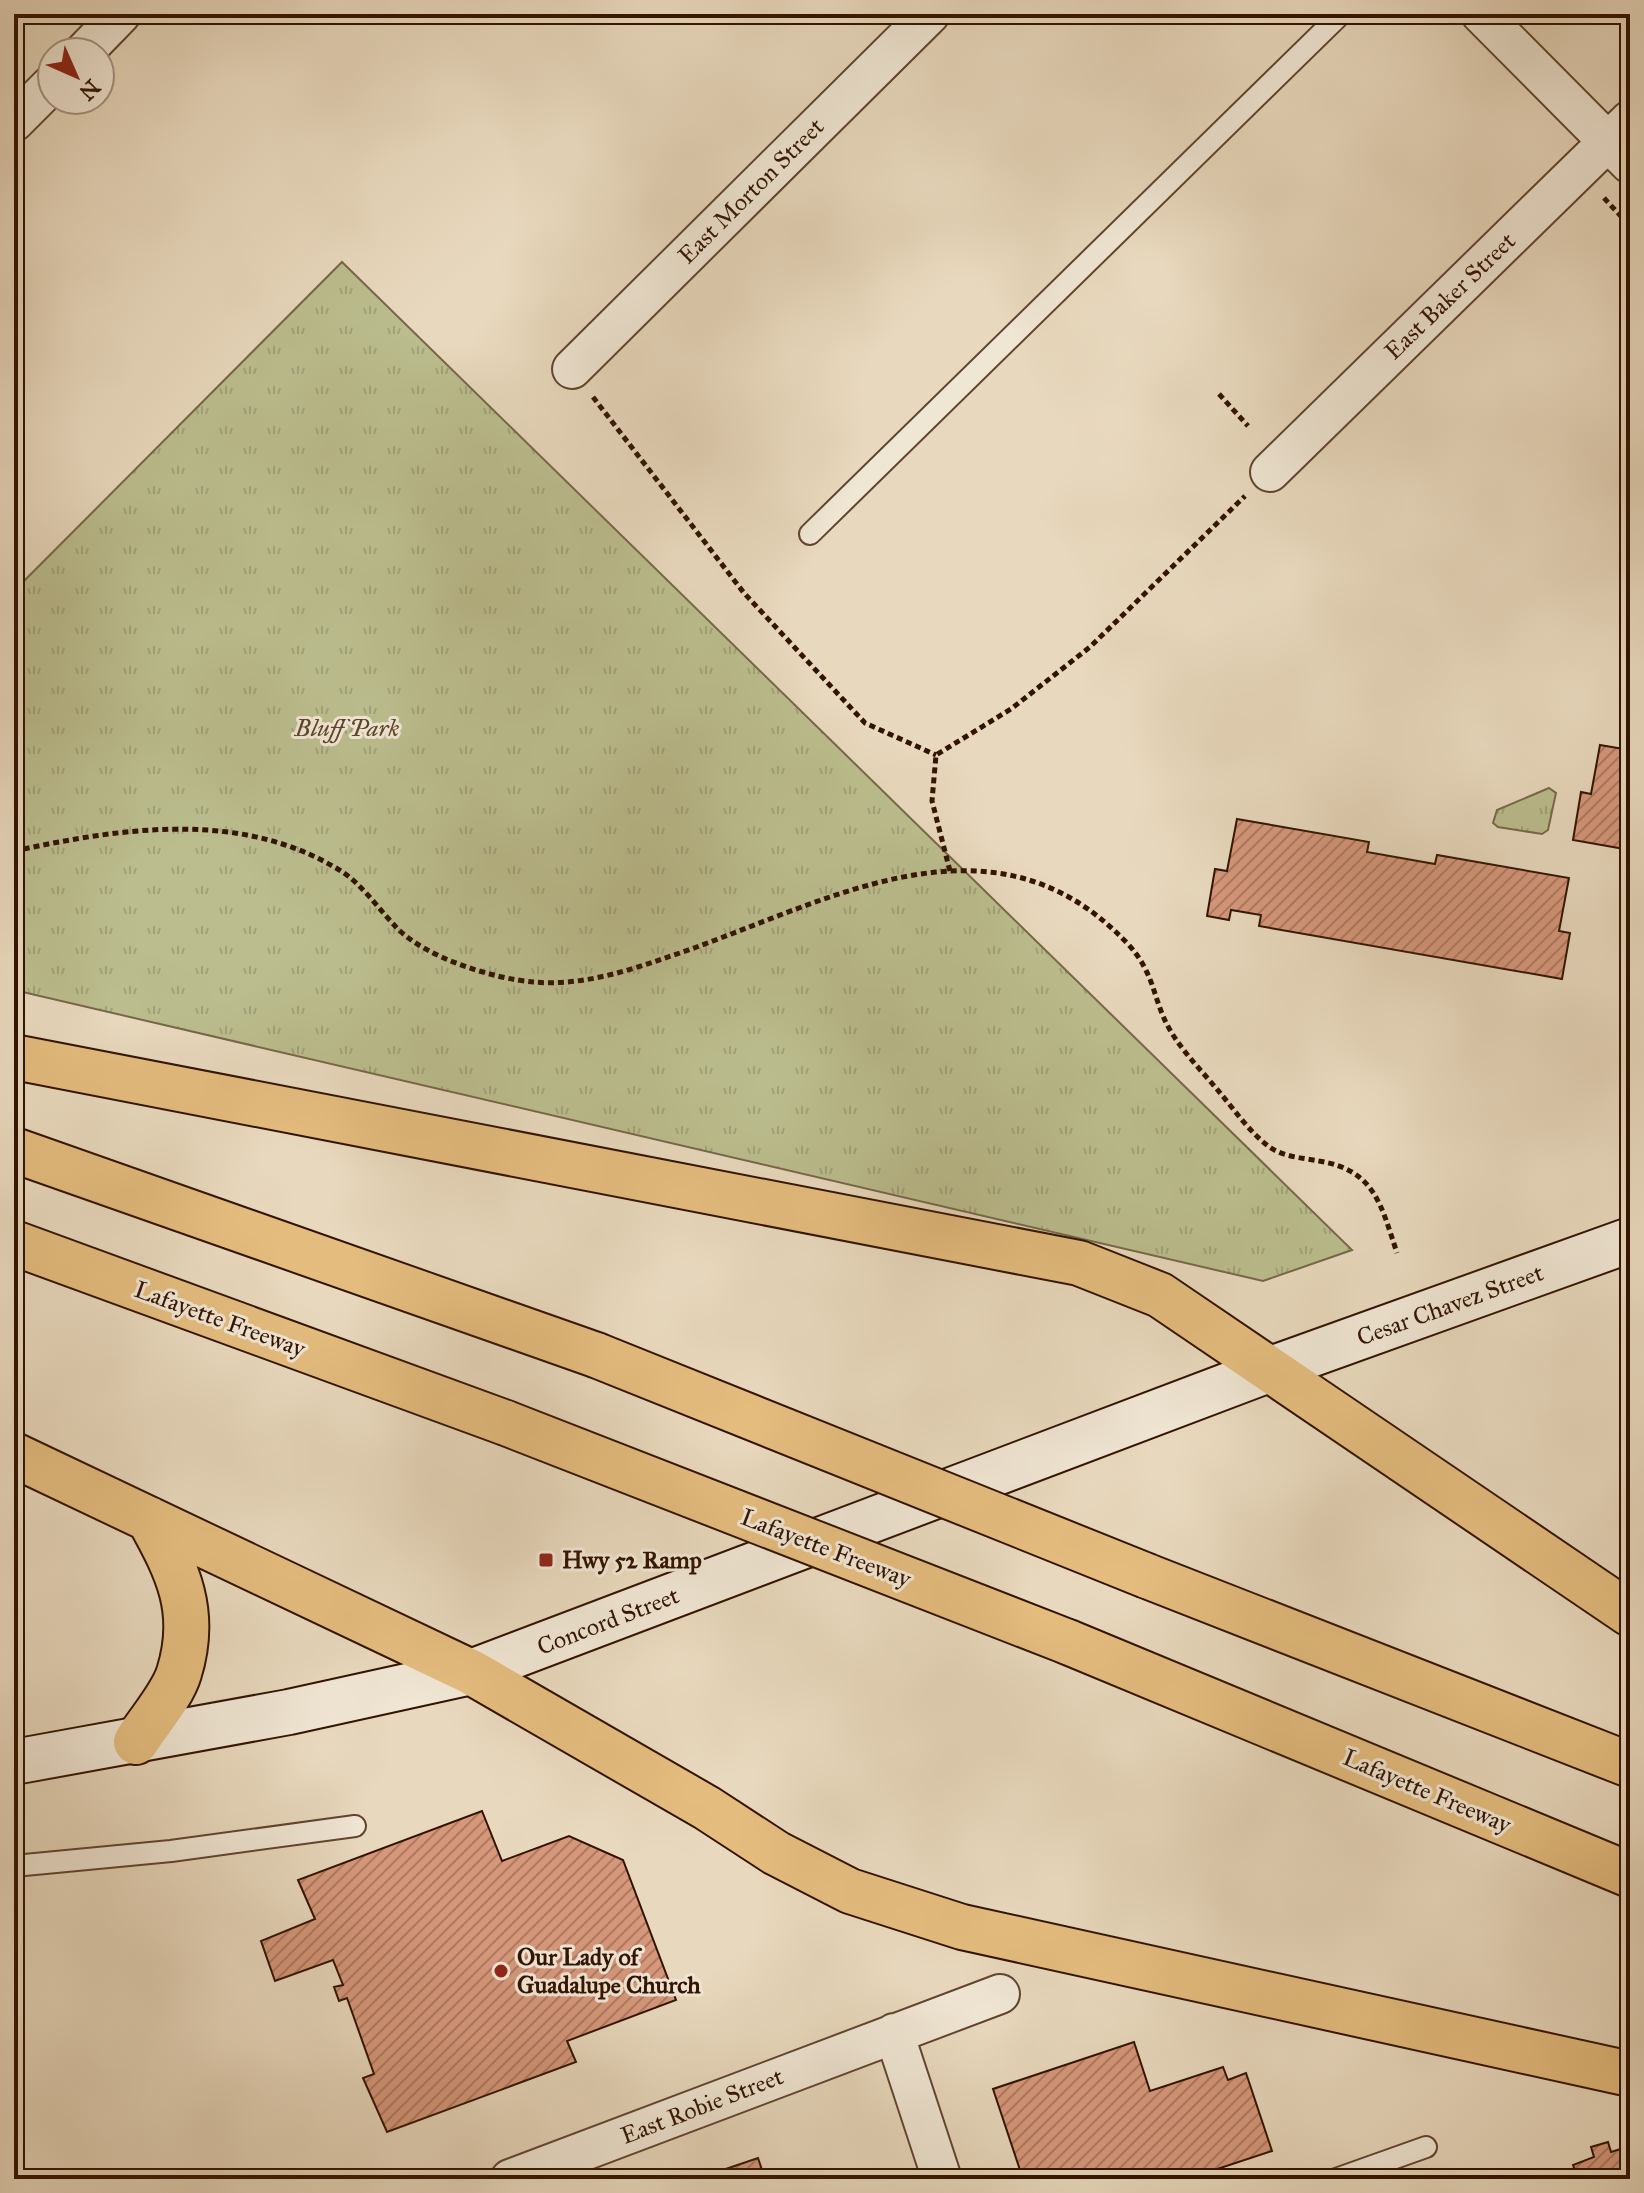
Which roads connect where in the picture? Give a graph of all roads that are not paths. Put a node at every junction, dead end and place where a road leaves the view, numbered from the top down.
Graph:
1 (121, 14) edge
2 (930, 14) edge
3 (1341, 14) edge
4 (1481, 14) edge
5 (100, 36) edge
6 (36, 100) edge
7 (14, 122) edge
8 (1622, 142) edge
9 (572, 369) road end
10 (1270, 472) road end
11 (810, 534) dead end
12 (14, 1057) edge
13 (14, 1150) edge
14 (1630, 1240) edge
15 (14, 1243) edge
16 (1271, 1369) junction
17 (14, 1455) edge
18 (149, 1519) junction
19 (1630, 1614) edge
20 (471, 1672) junction
21 (136, 1742) junction
22 (14, 1762) edge
23 (1630, 1765) edge
24 (355, 1826) dead end
25 (14, 1866) edge
26 (1630, 1875) edge
27 (1000, 1994) dead end
28 (894, 2033) junction
29 (1630, 2074) edge
30 (1426, 2147) dead end
31 (510, 2179) edge
32 (942, 2179) edge
33 (1336, 2179) edge

1 - 5 street
2 - 9 street, East Morton Street
3 - 11 lane
4 - 8 street
6 - 7 street
8 - 10 street, East Baker Street
12 - 16 highway
13 - 23 highway, bridge
14 - 16 main road, Cesar Chavez Street
15 - 26 highway, Lafayette Freeway, bridge
16 - 19 highway
16 - 20 main road, Concord Street
17 - 18 highway
18 - 20 highway
18 - 21 highway
20 - 21 main road, Concord Street
20 - 29 highway
21 - 22 main road, Concord Street
24 - 25 lane
27 - 28 street, East Robie Street
28 - 31 street, East Robie Street
28 - 32 street
30 - 33 lane

